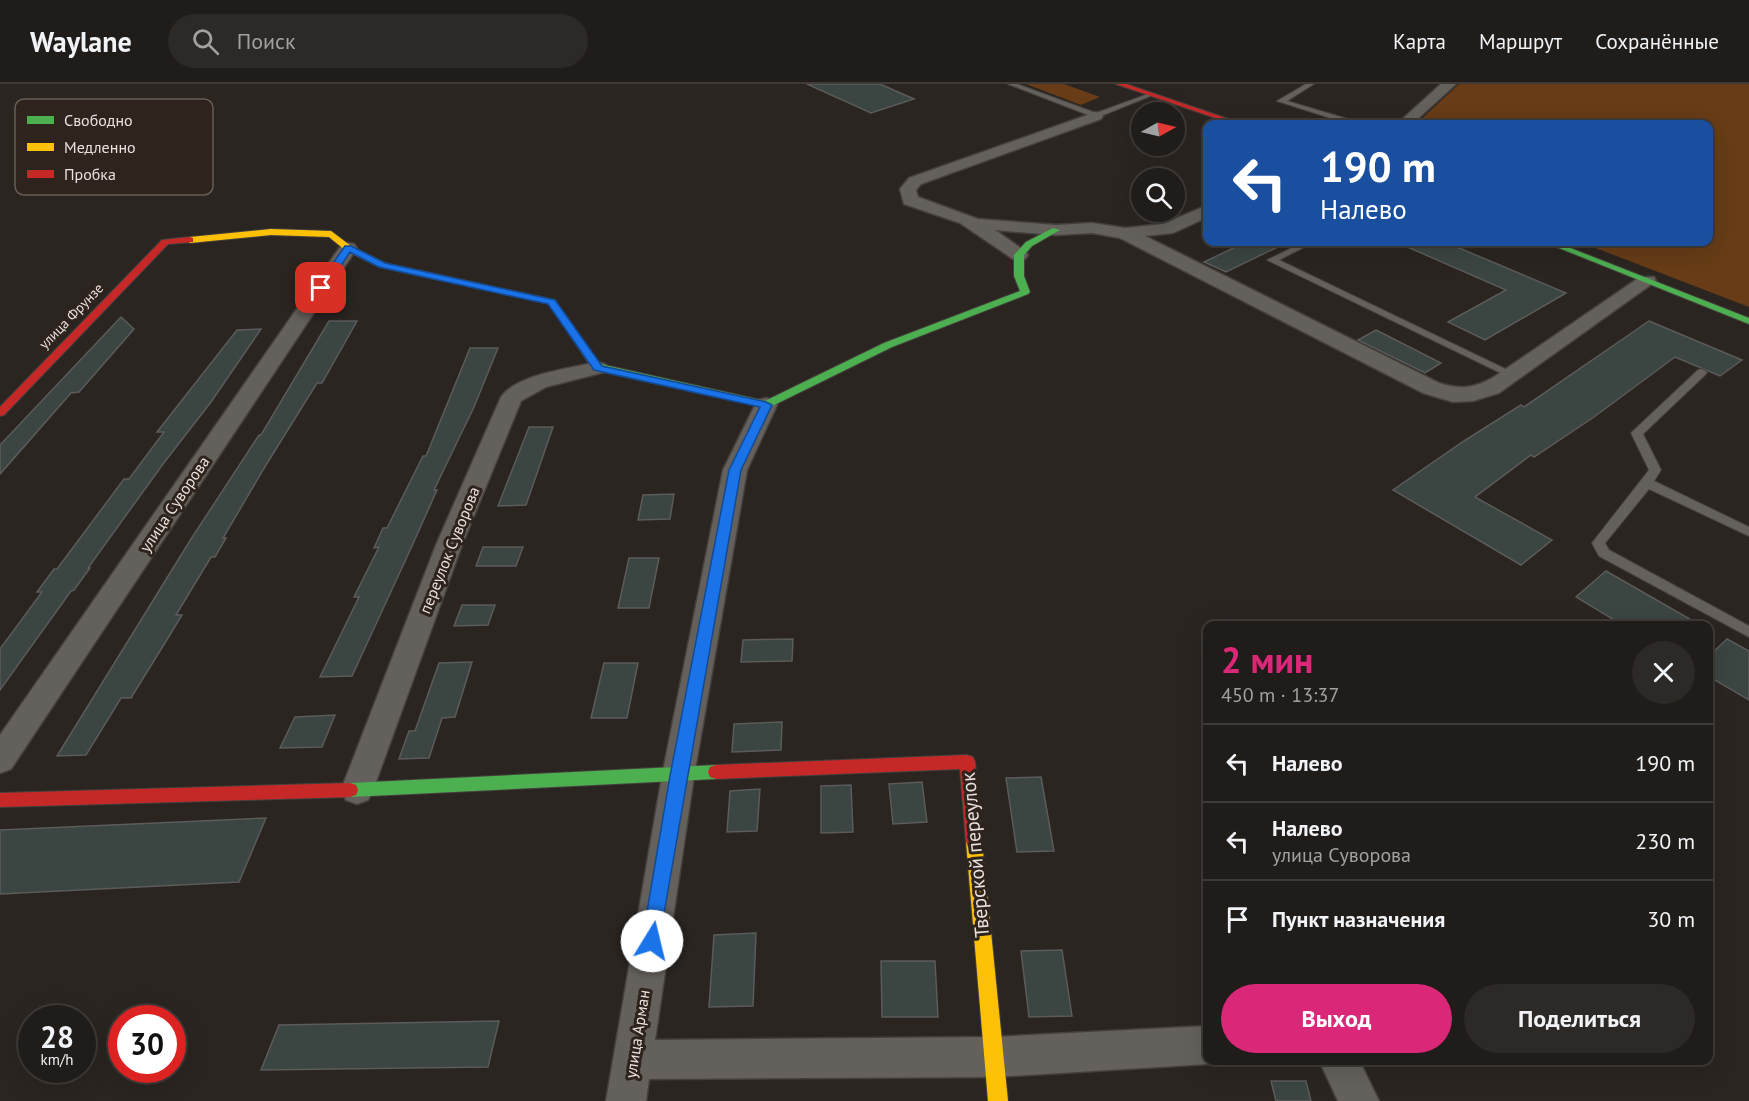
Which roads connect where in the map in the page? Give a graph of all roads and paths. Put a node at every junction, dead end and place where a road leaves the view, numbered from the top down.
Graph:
1 (1011, 84) edge
2 (1119, 84) edge
3 (1311, 84) edge
4 (1449, 84) edge
5 (1150, 95) junction
6 (1096, 116) junction
7 (1227, 120) edge
8 (1342, 120) edge
9 (1408, 120) edge
10 (1203, 212) edge
11 (975, 224) junction
12 (1056, 230) junction
13 (1125, 233) junction
14 (1302, 246) edge
15 (1558, 246) edge
16 (348, 248) junction
17 (1019, 255) junction
18 (1647, 281) junction
19 (1749, 321) edge
20 (598, 368) junction
21 (1702, 372) dead end
22 (1513, 375) junction
23 (766, 405) junction
24 (0, 413) edge
25 (1647, 483) junction
26 (1749, 532) edge
27 (1749, 633) edge
28 (0, 760) edge
29 (678, 776) junction
30 (357, 790) junction
31 (0, 800) edge
32 (1203, 1045) edge
33 (994, 1057) junction
34 (633, 1060) junction
35 (1341, 1065) edge
36 (626, 1101) edge
37 (998, 1101) edge
38 (1359, 1101) edge

1 - 6 lane
2 - 5 street
3 - 8 lane
4 - 9 street
5 - 6 lane
5 - 7 street
6 - 11 street
10 - 13 street
11 - 12 street
11 - 17 street
12 - 13 street
12 - 17 street
13 - 22 street
14 - 22 lane
15 - 18 street
16 - 20 street
16 - 24 street, улица Фрунзе
16 - 28 street, улица Суворова
17 - 23 street
18 - 19 street
18 - 22 street
20 - 23 street
20 - 30 street, переулок Суворова
21 - 25 lane
23 - 29 street, улица Арман
25 - 26 lane
25 - 27 lane
29 - 30 street
29 - 33 street, Тверской переулок
29 - 34 street, улица Арман
30 - 31 street
32 - 33 street
33 - 34 street
33 - 37 street, Тверской переулок
34 - 36 street, улица Арман
35 - 38 street

